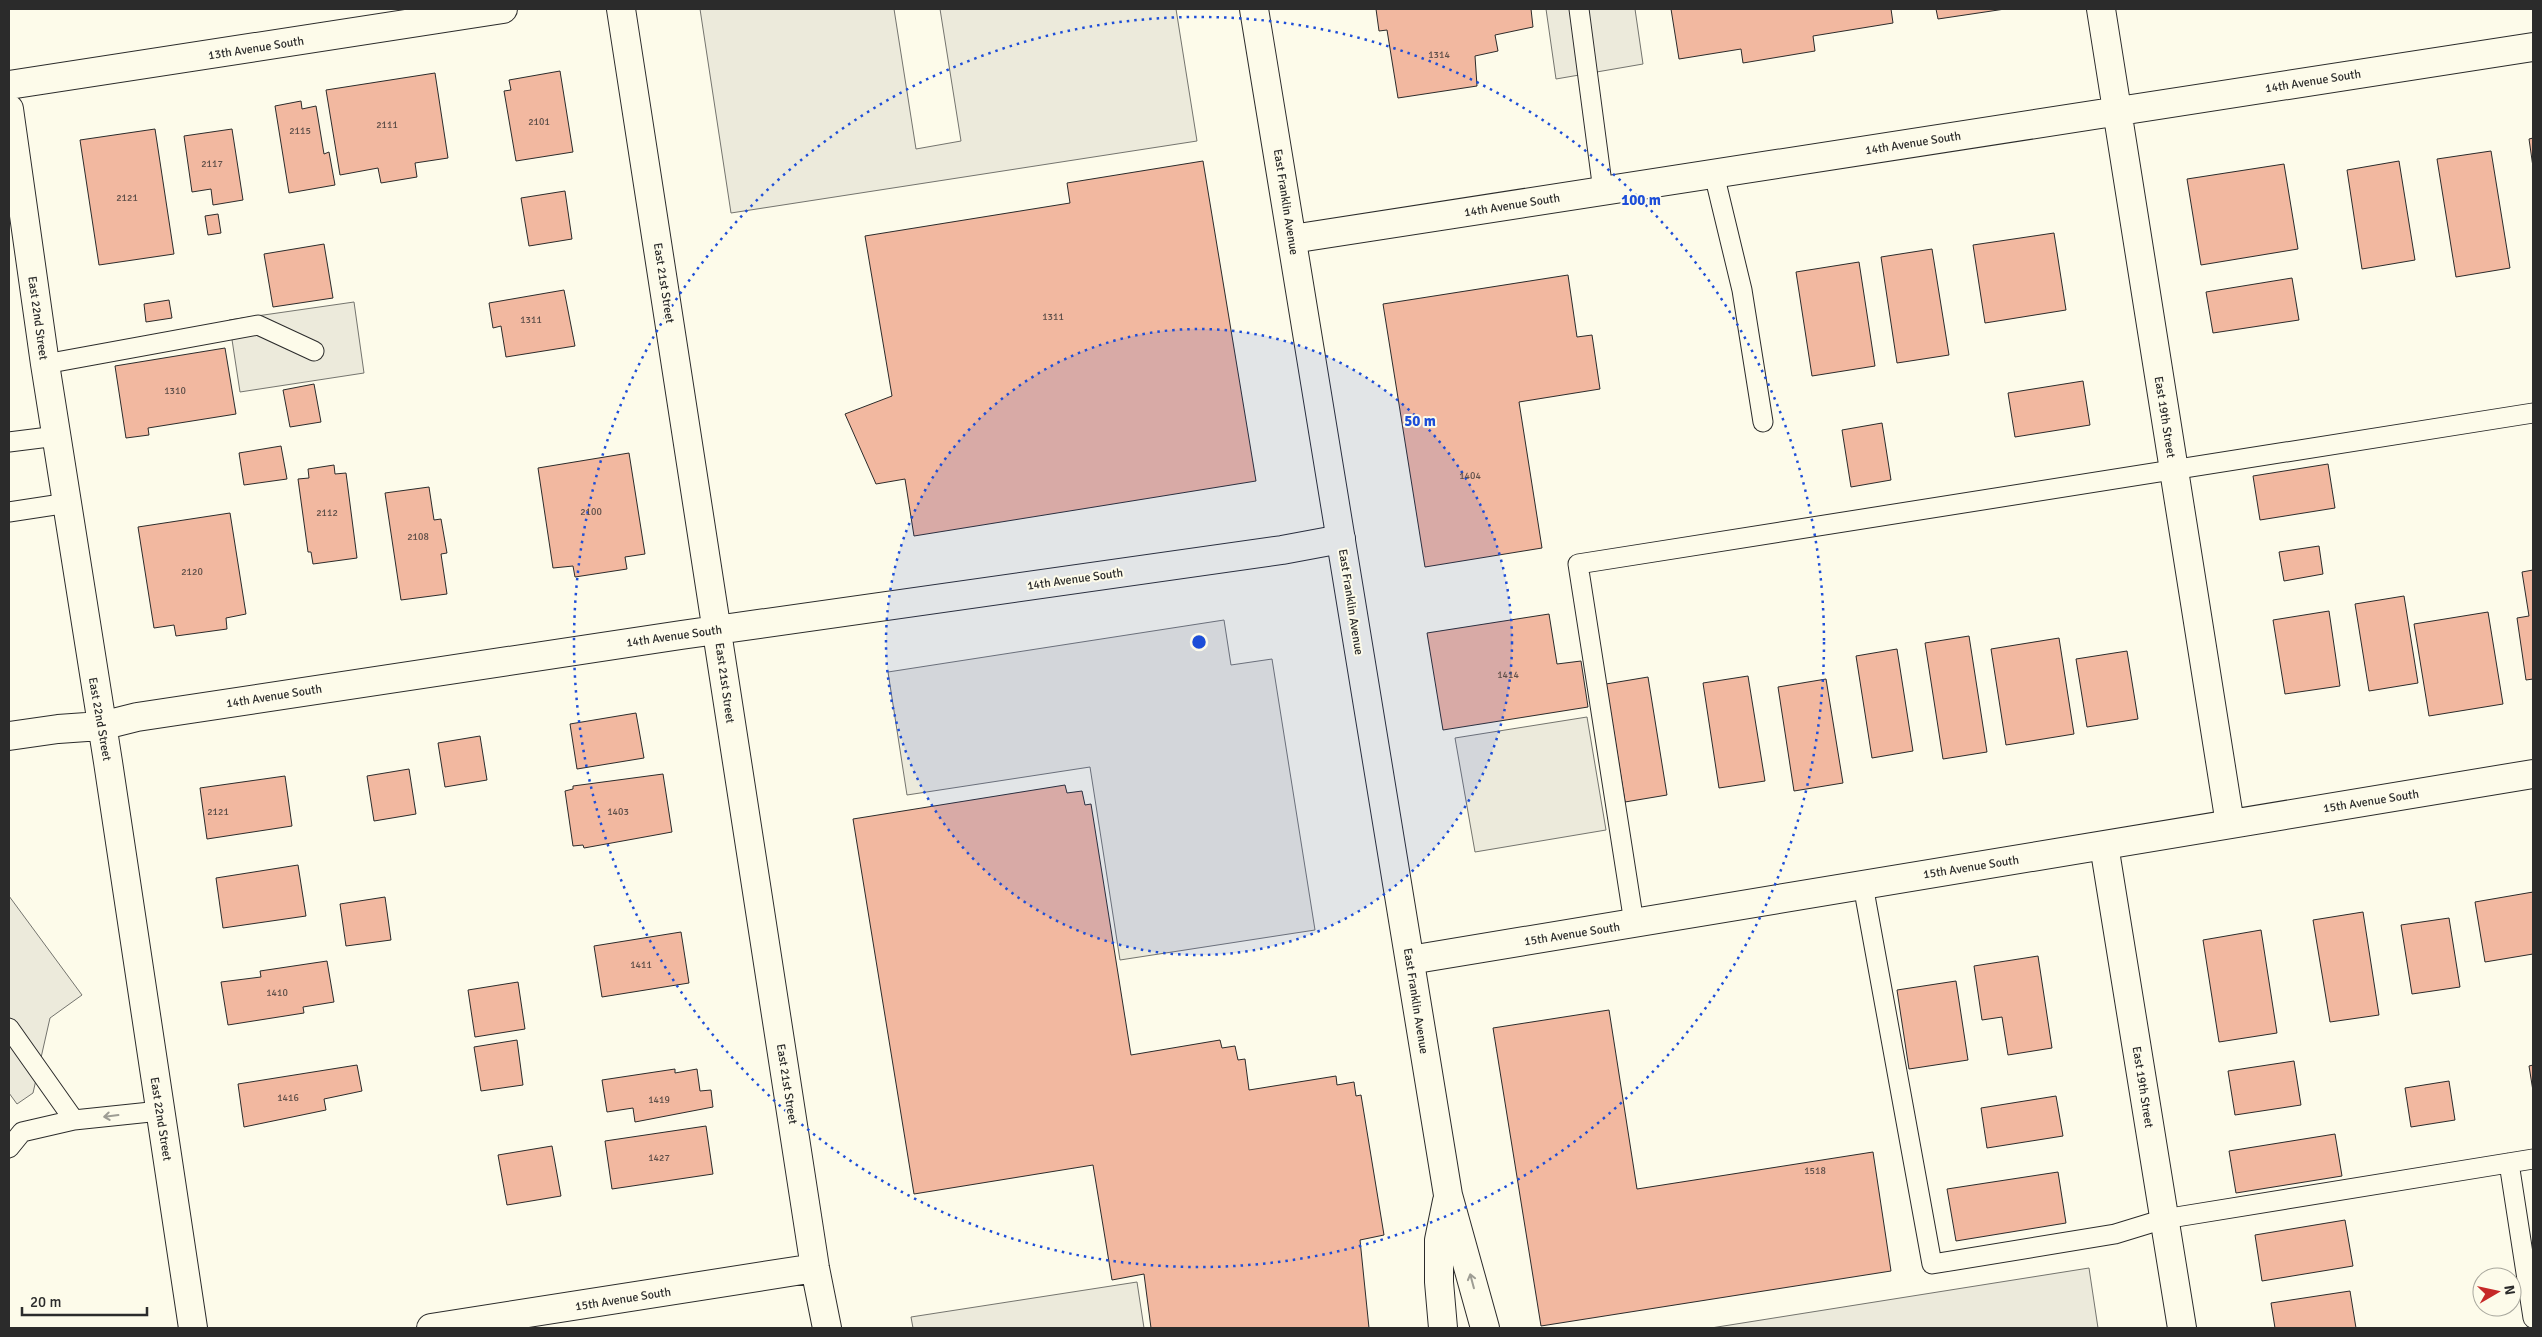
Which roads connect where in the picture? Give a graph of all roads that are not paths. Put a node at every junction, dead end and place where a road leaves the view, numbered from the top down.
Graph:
1 (503, 9) edge
2 (621, 9) edge
3 (1254, 9) edge
4 (1579, 9) edge
5 (2101, 9) edge
6 (2533, 47) edge
7 (9, 85) edge
8 (9, 109) edge
9 (2117, 111) junction
10 (1714, 174) junction
11 (1603, 191) junction
12 (1292, 239) junction
13 (314, 351) dead end
14 (45, 364) junction
15 (2533, 414) edge
16 (1763, 422) dead end
17 (57, 436) junction
18 (9, 442) edge
19 (2174, 471) junction
20 (68, 503) junction
21 (9, 512) edge
22 (1341, 539) junction
23 (718, 630) junction
24 (101, 726) junction
25 (9, 736) edge
26 (2533, 774) edge
27 (2230, 824) junction
28 (2104, 846) junction
29 (1863, 885) junction
30 (1634, 923) junction
31 (1410, 960) junction
32 (9, 1028) edge
33 (160, 1111) junction
34 (74, 1120) junction
35 (9, 1148) edge
36 (2533, 1159) edge
37 (2509, 1163) junction
38 (1448, 1194) junction
39 (2164, 1220) junction
40 (816, 1268) junction
41 (2533, 1318) edge
42 (193, 1328) edge
43 (431, 1328) edge
44 (827, 1328) edge
45 (1443, 1328) edge
46 (1485, 1328) edge
47 (2182, 1328) edge

1 - 7 street, 13th Avenue South
2 - 23 street, East 21st Street
3 - 12 street, East Franklin Avenue
4 - 11 lane
5 - 9 street, East 19th Street
6 - 9 street, 14th Avenue South
8 - 14 street, East 22nd Street
9 - 10 street, 14th Avenue South
9 - 19 street, East 19th Street
10 - 11 street, 14th Avenue South
10 - 16 lane
11 - 12 street, 14th Avenue South
12 - 22 street, East Franklin Avenue
13 - 14 lane
14 - 17 street, East 22nd Street
15 - 19 lane
17 - 18 lane
17 - 20 street, East 22nd Street
19 - 27 street, East 19th Street
19 - 30 lane
20 - 21 lane
20 - 24 street, East 22nd Street
22 - 23 street, 14th Avenue South
22 - 31 street, East Franklin Avenue
23 - 24 street, 14th Avenue South
23 - 40 street, East 21st Street
24 - 25 street, 14th Avenue South
24 - 33 street, East 22nd Street
26 - 27 street, 15th Avenue South
27 - 28 street, 15th Avenue South
28 - 29 street, 15th Avenue South
28 - 39 street, East 19th Street
29 - 30 street, 15th Avenue South
29 - 39 lane
30 - 31 street, 15th Avenue South
31 - 38 street, East Franklin Avenue
32 - 34 lane
33 -> 34 lane
33 - 42 street, East 22nd Street
34 - 35 lane
36 - 37 lane
37 - 39 lane
37 - 41 lane
38 - 45 street, East Franklin Avenue
46 -> 38 street, East Franklin Avenue
39 - 47 street, East 19th Street
40 - 43 street, 15th Avenue South
40 - 44 street, East 21st Street

